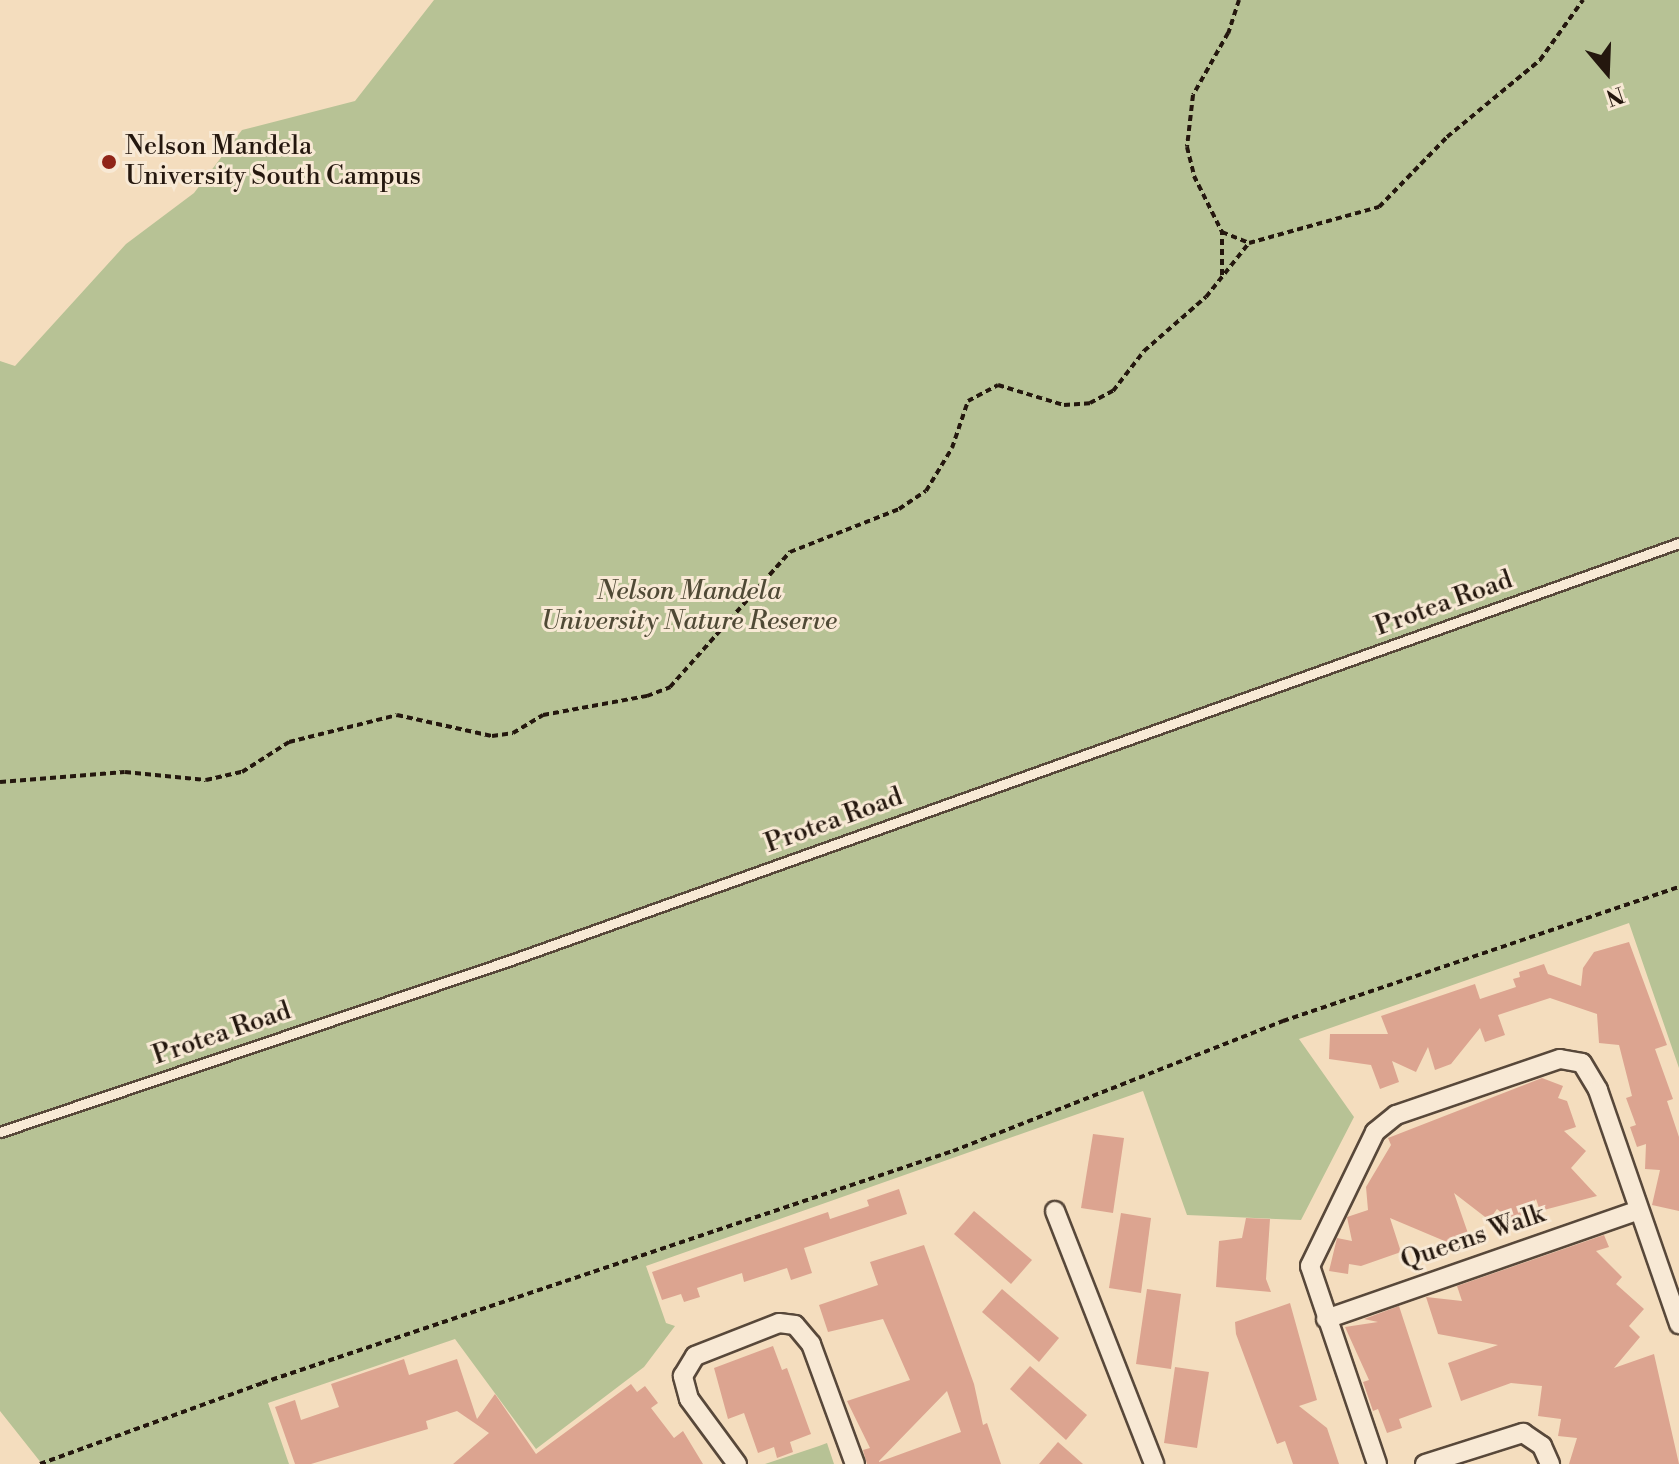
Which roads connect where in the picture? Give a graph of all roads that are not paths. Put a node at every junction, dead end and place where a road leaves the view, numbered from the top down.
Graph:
1 (1679, 543) edge
2 (0, 1132) edge
3 (1639, 1210) junction
4 (1055, 1211) dead end
5 (1326, 1319) junction
6 (1679, 1324) edge
7 (737, 1464) edge
8 (855, 1464) edge
9 (1154, 1464) edge
10 (1377, 1464) edge
11 (1425, 1464) edge
12 (1550, 1464) edge

1 - 2 lane, Protea Road
3 - 5 street, Queens Walk
3 - 5 street
3 - 6 street
4 - 9 street
5 - 10 street
7 - 8 street
11 - 12 street

